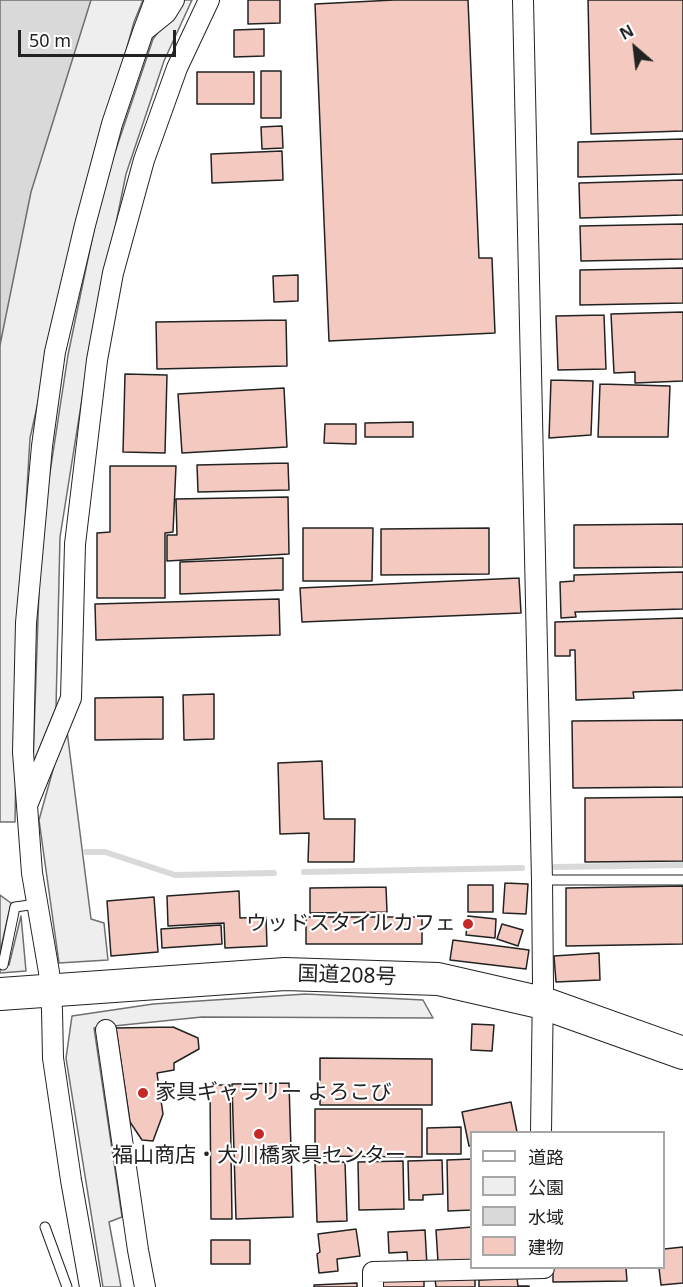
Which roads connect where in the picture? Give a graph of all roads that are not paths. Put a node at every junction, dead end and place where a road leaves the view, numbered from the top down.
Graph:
1 (155, 0) edge
2 (174, 0) edge
3 (208, 0) edge
4 (523, 0) edge
5 (143, 32) junction
6 (26, 808) junction
7 (542, 880) junction
8 (683, 880) edge
9 (37, 904) junction
10 (20, 985) edge
11 (543, 1003) junction
12 (106, 1030) dead end
13 (683, 1053) edge
14 (541, 1131) edge
15 (45, 1227) dead end
16 (501, 1269) edge
17 (544, 1269) edge
18 (66, 1287) edge
19 (90, 1287) edge
20 (145, 1287) edge
21 (373, 1287) edge
22 (544, 1287) edge

1 - 5 street
2 - 5 street
3 - 6 street
4 - 7 street
5 - 6 street
6 - 9 street
7 - 8 lane
7 - 11 street
9 - 10 lane
9 - 10 street
10 - 11 highway, 国道208号
10 - 19 street
11 - 13 highway, 国道208号
11 - 14 street
12 - 20 street
15 - 18 lane
16 - 21 street
17 - 22 street

